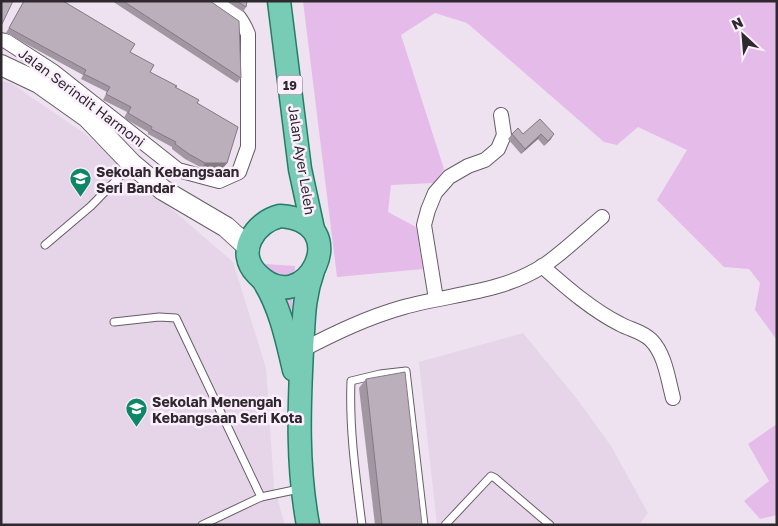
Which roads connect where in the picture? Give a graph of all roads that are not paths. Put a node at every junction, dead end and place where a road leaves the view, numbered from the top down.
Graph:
1 (219, 1) edge
2 (279, 1) edge
3 (1, 40) edge
4 (1, 65) edge
5 (502, 115) dead end
6 (132, 164) junction
7 (300, 169) junction
8 (602, 218) dead end
9 (265, 223) junction
10 (226, 227) junction
11 (313, 229) junction
12 (45, 245) dead end
13 (248, 248) junction
14 (542, 266) junction
15 (313, 271) junction
16 (263, 280) junction
17 (436, 299) junction
18 (114, 322) dead end
19 (302, 350) junction
20 (299, 392) junction
21 (673, 398) dead end
22 (302, 488) junction
23 (261, 497) junction
24 (202, 525) edge
25 (308, 525) edge
26 (362, 525) edge
27 (424, 525) edge
28 (445, 525) edge
29 (550, 525) edge

1 - 3 street, Jalan Serindit Harmoni
2 - 7 main road, Jalan Ayer Leleh / 19
4 - 6 street
5 - 17 street
6 - 10 street
6 - 12 lane
7 - 9 main road
7 - 11 main road, Jalan Ayer Leleh / 19
8 - 14 street
9 - 10 street
9 - 11 main road
9 - 13 main road
10 - 13 street
11 - 15 main road
13 - 16 main road
14 - 17 street
14 - 21 street
15 - 16 main road
15 - 19 main road
16 - 20 main road
17 - 19 street
18 - 23 lane
19 - 20 main road
20 - 22 main road
22 - 23 lane
22 - 25 main road
23 - 24 lane
26 - 27 lane
28 - 29 lane

